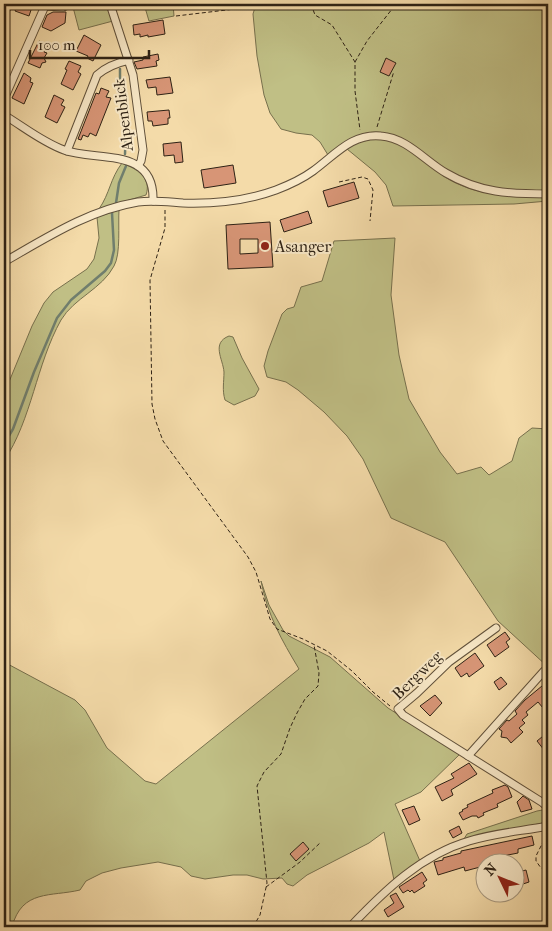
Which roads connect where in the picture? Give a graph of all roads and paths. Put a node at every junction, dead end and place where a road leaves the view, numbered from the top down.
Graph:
1 (8, 4) edge
2 (70, 4) edge
3 (110, 4) edge
4 (276, 4) edge
5 (311, 4) edge
6 (396, 4) edge
7 (4, 15) edge
8 (176, 16) dead end
9 (129, 60) junction
10 (355, 62) junction
11 (394, 71) dead end
12 (4, 99) edge
13 (4, 115) edge
14 (376, 135) junction
15 (360, 138) junction
16 (66, 151) junction
17 (138, 166) junction
18 (339, 182) dead end
19 (548, 194) edge
20 (153, 201) junction
21 (164, 202) junction
22 (370, 221) dead end
23 (4, 262) edge
24 (496, 628) dead end
25 (314, 644) junction
26 (544, 671) dead end
27 (398, 709) junction
28 (468, 756) junction
29 (548, 797) edge
30 (546, 805) edge
31 (548, 826) edge
32 (321, 842) dead end
33 (548, 870) edge
34 (266, 888) junction
35 (254, 927) edge
36 (350, 927) edge

1 - 7 street
2 - 12 street
3 - 9 street, Alpenblick
4 - 8 path
5 - 10 path
6 - 10 path
9 - 16 street, Alpenblick
9 - 17 street, Alpenblick
10 - 15 path
11 - 14 path
13 - 16 street, Alpenblick
14 - 15 street
14 - 19 street
15 - 21 street
16 - 17 street, Alpenblick
17 - 20 street, Alpenblick
18 - 22 path
20 - 21 street
20 - 23 street
21 - 25 path
24 - 27 street, Bergweg
25 - 27 path
25 - 34 path
26 - 28 street
27 - 28 street, Bergweg
28 - 30 street, Bergweg
29 - 30 street, Bergweg
31 - 33 path
31 - 36 street
32 - 34 path
34 - 35 path

